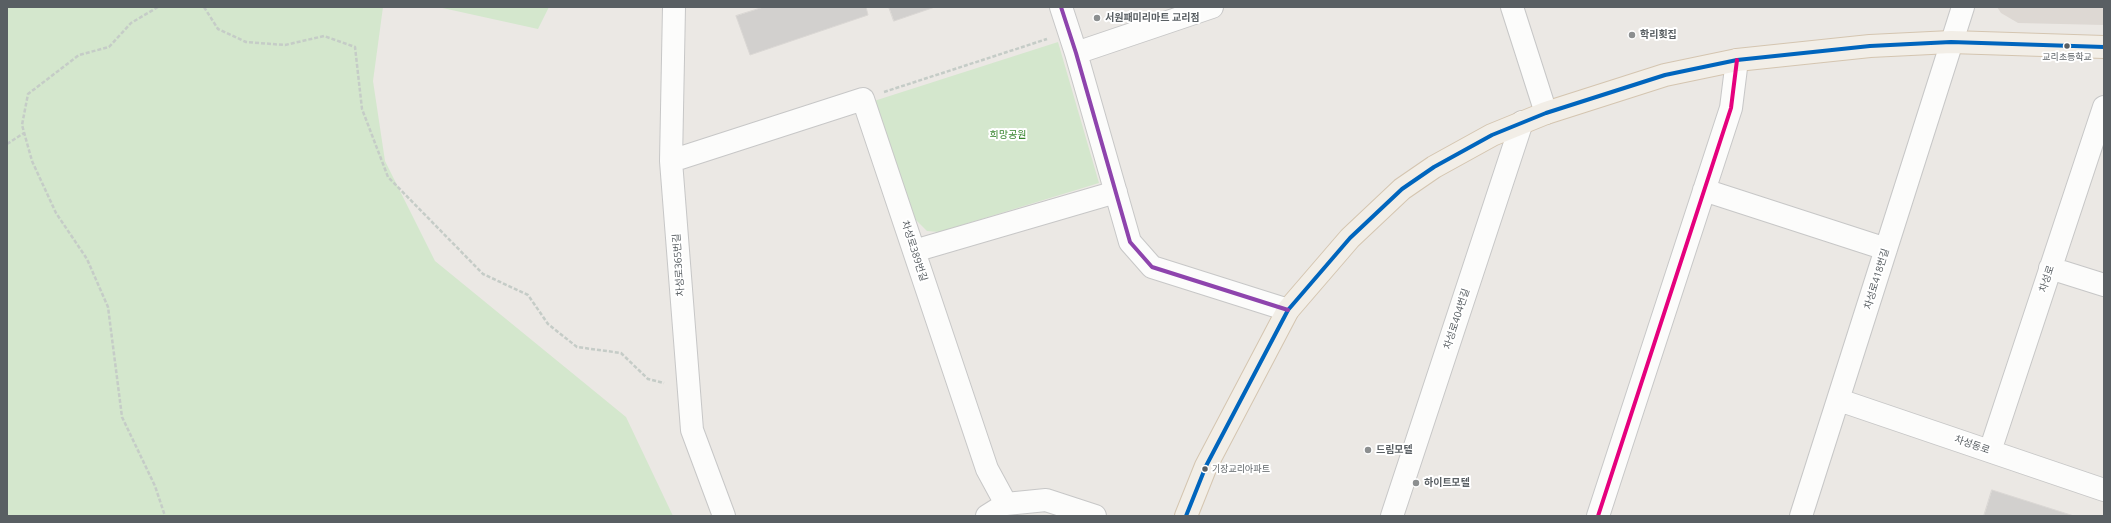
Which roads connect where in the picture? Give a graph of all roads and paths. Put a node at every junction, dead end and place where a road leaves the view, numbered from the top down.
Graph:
1 (158, 7) edge
2 (204, 7) edge
3 (674, 7) edge
4 (1061, 7) edge
5 (1212, 7) edge
6 (1512, 7) edge
7 (1963, 7) edge
8 (1069, 32) junction
9 (1951, 42) junction
10 (2104, 47) edge
11 (1076, 53) junction
12 (1737, 60) junction
13 (863, 99) junction
14 (2104, 107) edge
15 (1546, 113) junction
16 (1522, 122) junction
17 (24, 133) junction
18 (7, 144) edge
19 (671, 161) junction
20 (1704, 190) junction
21 (1116, 192) junction
22 (1886, 249) junction
23 (914, 251) junction
24 (2050, 268) junction
25 (2104, 285) edge
26 (1288, 310) junction
27 (688, 385) junction
28 (1839, 400) junction
29 (1990, 451) junction
30 (2104, 490) edge
31 (1006, 504) junction
32 (165, 516) edge
33 (724, 516) edge
34 (987, 516) edge
35 (1095, 516) edge
36 (1186, 516) edge
37 (1392, 516) edge
38 (1598, 516) edge
39 (1801, 516) edge

1 - 17 path
2 - 27 path
3 - 19 street, 차성로365번길
4 - 8 street
5 - 11 street
6 - 15 street
7 - 9 street, 차성로418번길
8 - 11 street
8 - 13 path
9 - 10 main road
9 - 12 main road
9 - 22 street, 차성로418번길
11 - 21 street
12 - 15 main road
12 - 20 street
13 - 19 street
13 - 23 street, 차성로389번길
14 - 24 street, 차성로
15 - 16 main road
16 - 26 main road
16 - 37 street, 차성로404번길
17 - 18 path
17 - 32 path
19 - 27 street, 차성로365번길
20 - 22 street
20 - 38 street
21 - 23 street
21 - 26 street
22 - 28 street, 차성로418번길
23 - 31 street, 차성로389번길
24 - 25 street
24 - 29 street, 차성로
26 - 36 main road
27 - 33 street, 차성로365번길
28 - 29 street, 차성동로
28 - 39 street, 차성로418번길
29 - 30 street, 차성동로
31 - 34 street
31 - 35 street

